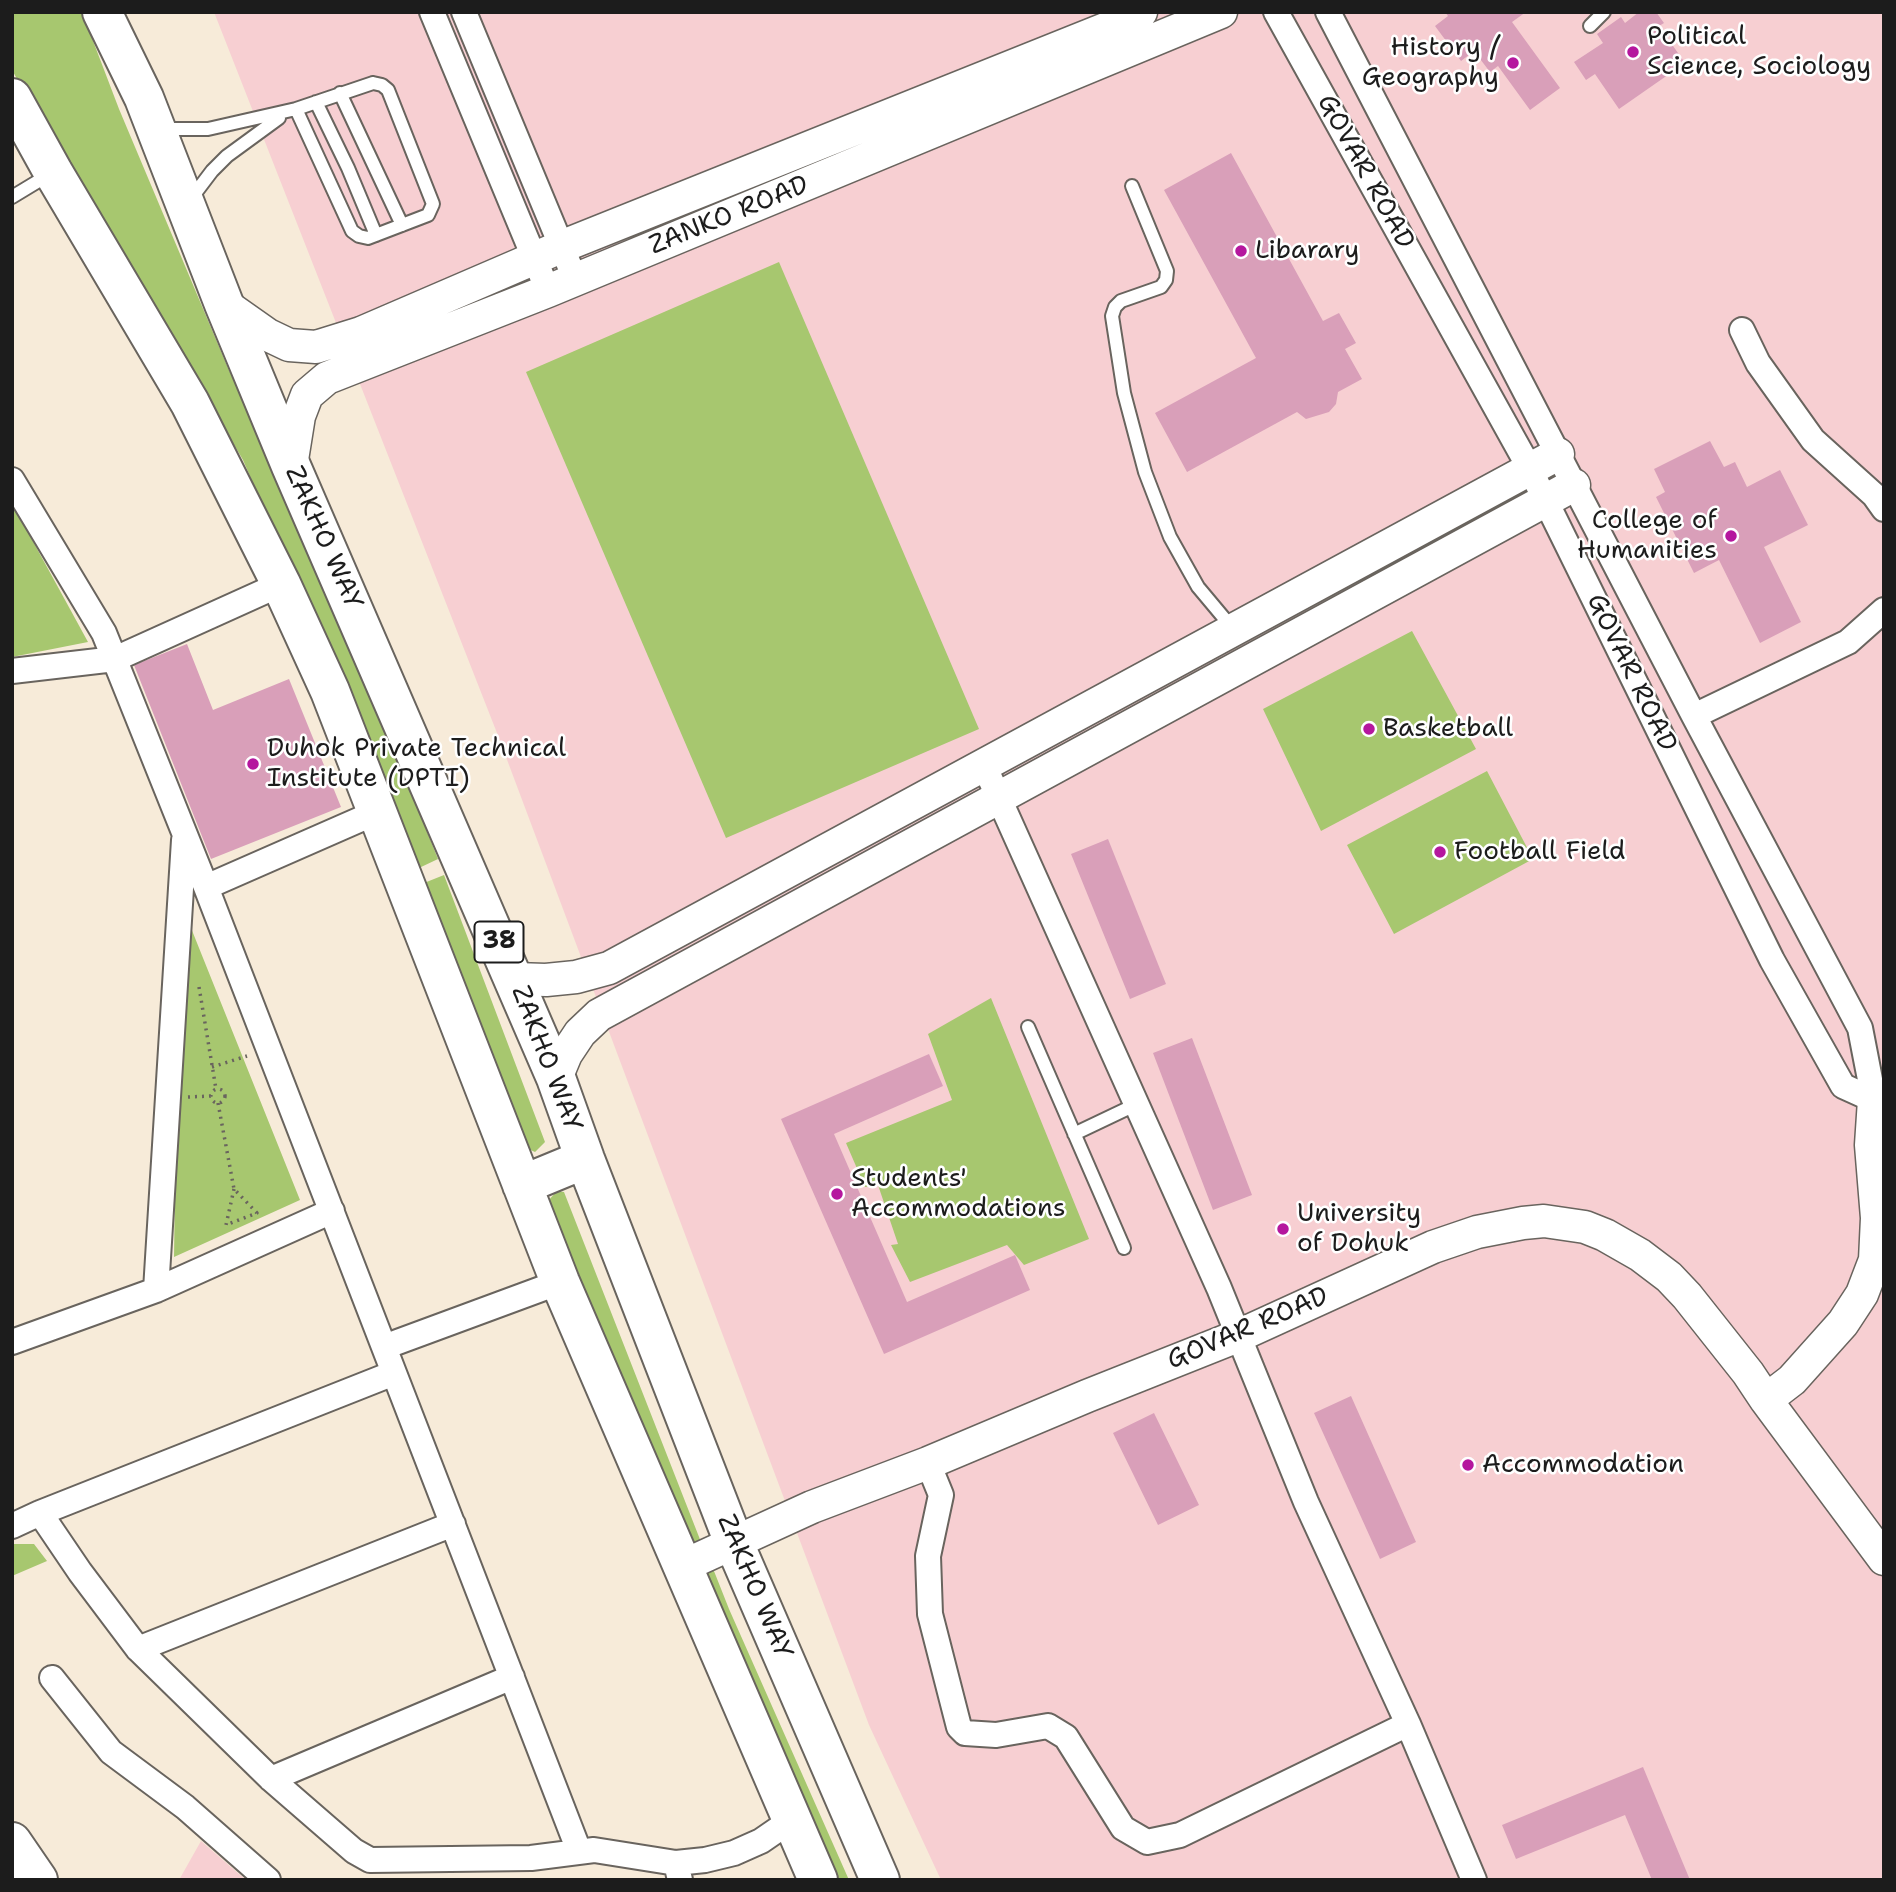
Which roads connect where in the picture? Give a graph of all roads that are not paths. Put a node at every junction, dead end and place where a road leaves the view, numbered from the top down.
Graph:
1 (102, 12) edge
2 (432, 12) edge
3 (464, 12) edge
4 (1141, 12) edge
5 (1221, 12) edge
6 (1276, 12) edge
7 (1328, 12) edge
8 (1604, 12) edge
9 (1590, 26) dead end
10 (340, 93) junction
11 (12, 97) edge
12 (316, 102) junction
13 (291, 111) junction
14 (156, 129) junction
15 (53, 172) junction
16 (1132, 186) dead end
17 (12, 197) edge
18 (187, 205) junction
19 (401, 225) junction
20 (376, 235) junction
21 (549, 252) junction
22 (561, 285) junction
23 (224, 304) junction
24 (1742, 330) dead end
25 (289, 345) junction
26 (307, 396) junction
27 (1558, 454) junction
28 (291, 466) junction
29 (1530, 469) junction
30 (12, 480) edge
31 (1574, 485) junction
32 (1546, 501) junction
33 (1884, 509) edge
34 (281, 584) junction
35 (1884, 610) edge
36 (1234, 630) junction
37 (114, 659) junction
38 (12, 671) edge
39 (1694, 716) junction
40 (984, 765) junction
41 (999, 797) junction
42 (377, 812) junction
43 (184, 833) junction
44 (206, 887) junction
45 (608, 968) junction
46 (515, 979) junction
47 (627, 999) junction
48 (1028, 1027) dead end
49 (556, 1077) junction
50 (1880, 1102) edge
51 (1137, 1104) junction
52 (1074, 1134) junction
53 (585, 1159) junction
54 (522, 1185) junction
55 (332, 1211) junction
56 (1124, 1248) dead end
57 (560, 1282) junction
58 (156, 1290) junction
59 (1238, 1336) junction
60 (12, 1342) edge
61 (384, 1346) junction
62 (394, 1373) junction
63 (1766, 1401) junction
64 (928, 1464) junction
65 (40, 1513) junction
66 (453, 1524) junction
67 (12, 1526) edge
68 (734, 1543) junction
69 (1884, 1559) edge
70 (683, 1566) junction
71 (138, 1649) junction
72 (512, 1677) junction
73 (52, 1678) dead end
74 (1408, 1724) junction
75 (271, 1779) junction
76 (793, 1819) junction
77 (12, 1842) edge
78 (579, 1851) junction
79 (534, 1869) edge
80 (371, 1870) edge
81 (678, 1871) edge
82 (38, 1880) edge
83 (268, 1880) edge
84 (818, 1880) edge
85 (880, 1880) edge
86 (1474, 1880) edge

1 - 14 main road, ZAKHO WAY / 38
2 - 21 street
3 - 21 street
4 - 21 street, ZANKO ROAD
5 - 22 street, ZANKO ROAD
6 - 29 street, GOVAR ROAD
7 - 27 street, GOVAR ROAD
8 - 9 lane
10 - 12 lane
10 - 19 lane
10 - 19 lane
11 - 15 main road, 38
12 - 13 lane
12 - 20 lane
13 - 14 lane
13 - 18 lane
13 - 20 lane
14 - 18 main road, ZAKHO WAY / 38
15 - 17 lane
15 - 34 main road, 38
16 - 36 lane
18 - 23 main road, ZAKHO WAY / 38
19 - 20 lane
21 - 22 street
21 - 25 street, ZANKO ROAD
22 - 26 street, ZANKO ROAD
23 - 25 street, ZANKO ROAD
23 - 28 main road, ZAKHO WAY / 38
24 - 33 street
25 - 26 street
26 - 28 street
27 - 29 street
27 - 31 street, GOVAR ROAD
28 - 46 main road, ZAKHO WAY / 38
29 - 32 street, GOVAR ROAD
29 - 36 street
30 - 37 street
31 - 32 street
31 - 39 street, GOVAR ROAD
32 - 41 street
32 - 50 street, GOVAR ROAD
34 - 37 street
34 - 42 main road, 38
35 - 39 street
36 - 40 street
37 - 38 street
37 - 43 street
39 - 50 street, GOVAR ROAD
40 - 41 street
40 - 45 street
41 - 47 street
41 - 51 street
42 - 44 street
42 - 54 main road, 38
43 - 44 street
43 - 58 street
44 - 55 street
45 - 46 street
45 - 47 street
46 - 49 main road, ZAKHO WAY / 38
47 - 49 street
48 - 52 lane
49 - 53 main road, ZAKHO WAY / 38
50 - 63 street, GOVAR ROAD
51 - 52 lane
51 - 59 street
52 - 56 lane
53 - 54 main road
53 - 68 main road, ZAKHO WAY / 38
54 - 57 main road, 38
55 - 58 street
55 - 61 street
57 - 61 street
57 - 70 main road, 38
58 - 60 street
59 - 63 street, GOVAR ROAD
59 - 64 street, GOVAR ROAD
59 - 74 street
61 - 62 street
62 - 65 street
62 - 66 street
63 - 69 street, GOVAR ROAD
64 - 68 street, GOVAR ROAD
64 - 74 street
65 - 67 street
65 - 71 street
66 - 71 street
66 - 72 street
68 - 70 street, GOVAR ROAD
68 - 85 main road, ZAKHO WAY / 38
70 - 76 main road, 38
71 - 75 street
72 - 75 street
72 - 78 street
73 - 83 street
74 - 86 street
75 - 80 street
76 - 81 street
76 - 84 main road, 38
77 - 82 main road
78 - 79 street
78 - 81 street
79 - 80 street

